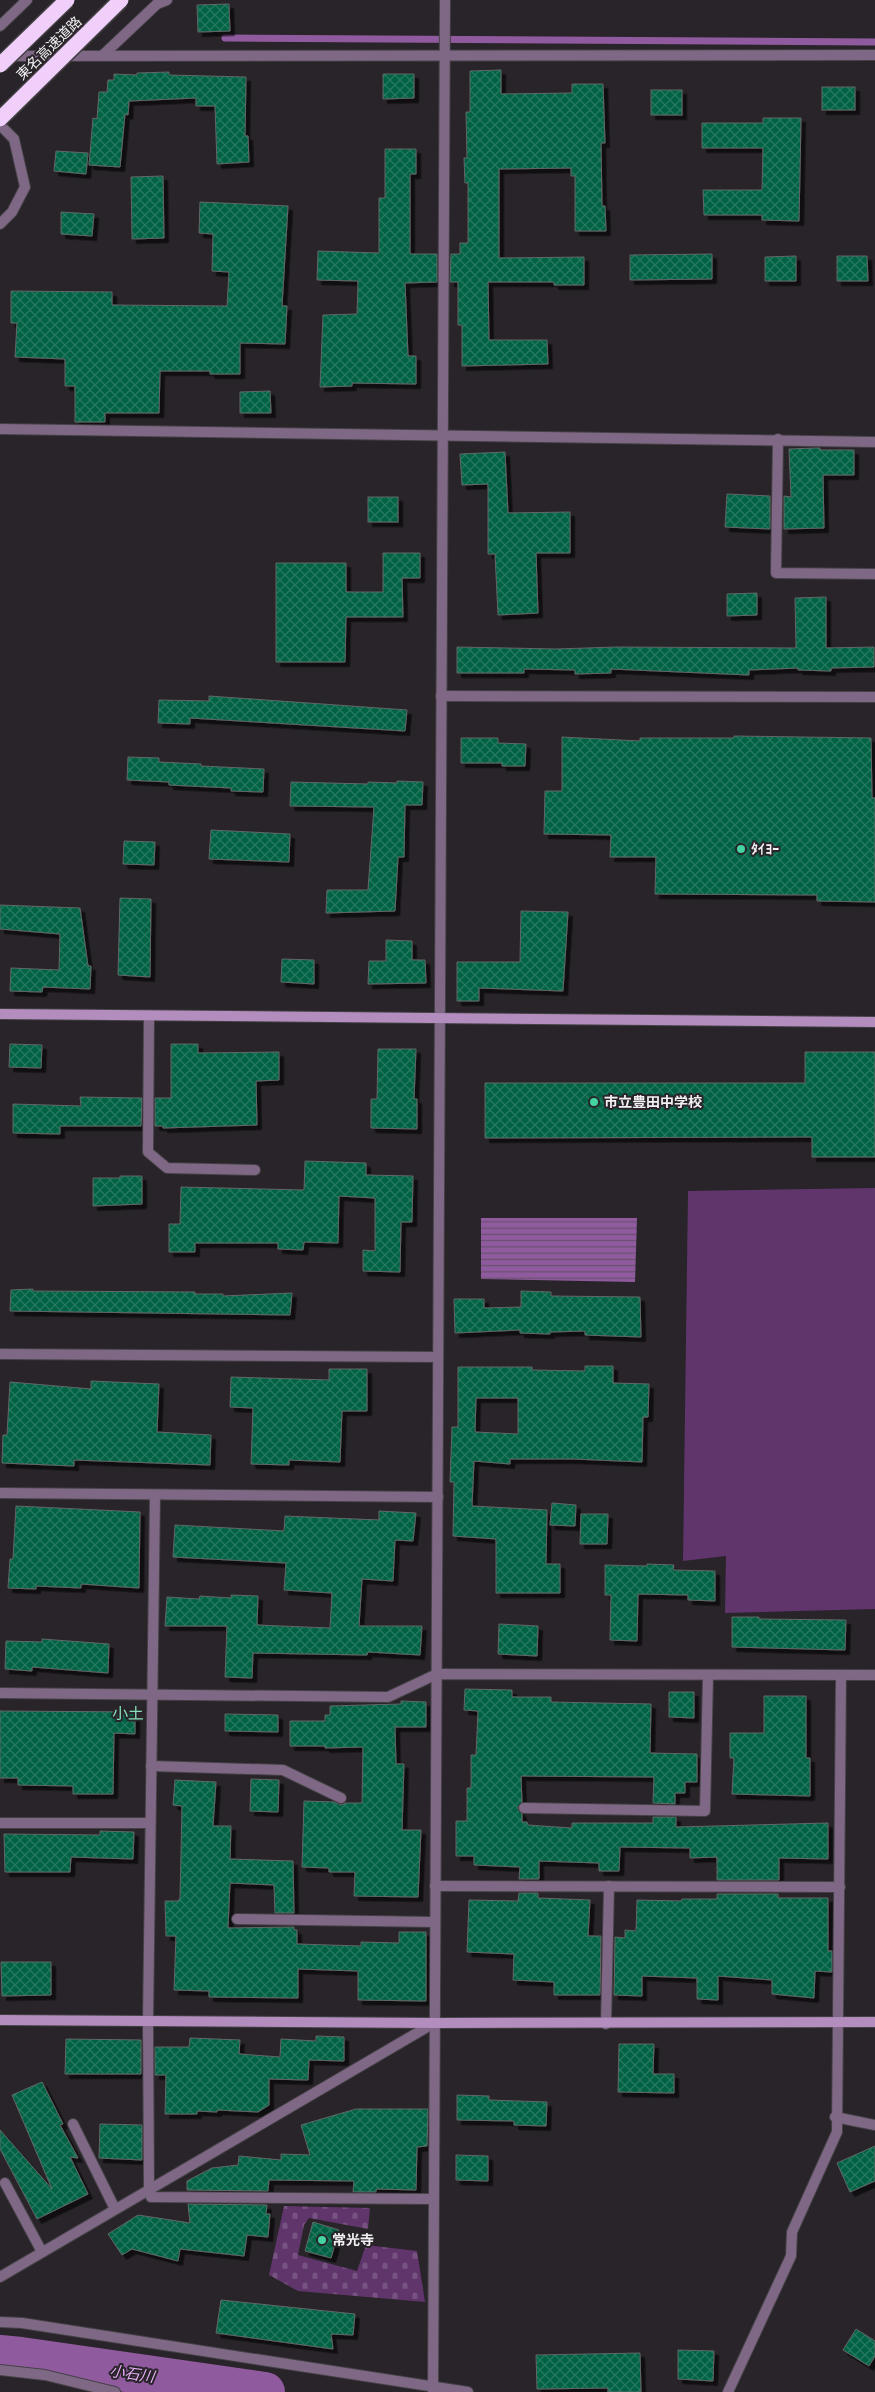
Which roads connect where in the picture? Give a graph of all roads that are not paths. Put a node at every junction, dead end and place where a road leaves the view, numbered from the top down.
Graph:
1 (27, 0) edge
2 (67, 0) edge
3 (121, 0) edge
4 (167, 0) edge
5 (445, 0) edge
6 (0, 26) edge
7 (103, 55) junction
8 (445, 55) junction
9 (875, 55) edge
10 (0, 56) edge
11 (0, 65) edge
12 (0, 119) edge
13 (0, 125) edge
14 (0, 224) edge
15 (0, 429) edge
16 (441, 436) junction
17 (778, 439) junction
18 (875, 442) edge
19 (875, 574) edge
20 (441, 696) junction
21 (875, 697) edge
22 (0, 1014) edge
23 (149, 1016) junction
24 (440, 1017) junction
25 (875, 1022) edge
26 (255, 1170) dead end
27 (0, 1354) edge
28 (438, 1357) junction
29 (0, 1493) edge
30 (154, 1495) junction
31 (438, 1497) junction
32 (437, 1674) junction
33 (708, 1675) junction
34 (841, 1675) junction
35 (875, 1676) edge
36 (0, 1693) edge
37 (152, 1694) junction
38 (151, 1766) junction
39 (342, 1798) dead end
40 (524, 1808) dead end
41 (0, 1823) edge
42 (150, 1823) junction
43 (435, 1886) junction
44 (609, 1886) junction
45 (840, 1887) junction
46 (237, 1919) dead end
47 (435, 1922) junction
48 (0, 2020) edge
49 (148, 2021) junction
50 (875, 2022) edge
51 (434, 2023) junction
52 (606, 2024) junction
53 (836, 2024) junction
54 (836, 2117) junction
55 (73, 2124) dead end
56 (875, 2125) edge
57 (5, 2183) dead end
58 (149, 2190) junction
59 (434, 2199) junction
60 (115, 2209) junction
61 (42, 2252) junction
62 (0, 2277) edge
63 (0, 2322) edge
64 (0, 2370) edge
65 (433, 2389) edge
66 (115, 2392) edge
67 (468, 2392) edge
68 (728, 2392) edge

1 - 6 street
2 - 11 highway, 東名高速道路, bridge
3 - 12 highway, 東名高速道路, bridge
4 - 7 street
5 - 8 street
7 - 8 street
7 - 10 street
8 - 9 street
8 - 16 street
13 - 14 street
15 - 16 street
16 - 17 street
16 - 20 street
17 - 18 street
17 - 19 street
20 - 21 street
20 - 24 street
22 - 23 street
23 - 24 street
23 - 26 street
24 - 25 street
24 - 28 street
27 - 28 street
28 - 31 street
29 - 30 street
30 - 31 street
30 - 37 street
31 - 32 street
32 - 33 street
32 - 37 street
32 - 43 street
33 - 34 street
33 - 40 street
34 - 35 street
34 - 45 street
36 - 37 street
37 - 38 street
38 - 39 street
38 - 42 street
41 - 42 street
42 - 49 street
43 - 44 street
43 - 47 street
44 - 45 street
44 - 52 street
45 - 53 street
46 - 47 street
47 - 51 street
48 - 49 street
49 - 51 street
49 - 58 street
50 - 53 street
51 - 52 street
51 - 58 street
51 - 59 street
52 - 53 street
53 - 54 street
54 - 56 street
54 - 68 street
55 - 60 street
57 - 61 street
58 - 59 street
58 - 60 street
59 - 65 street
60 - 61 street
61 - 62 street
63 - 65 street
64 - 66 street
65 - 67 street

